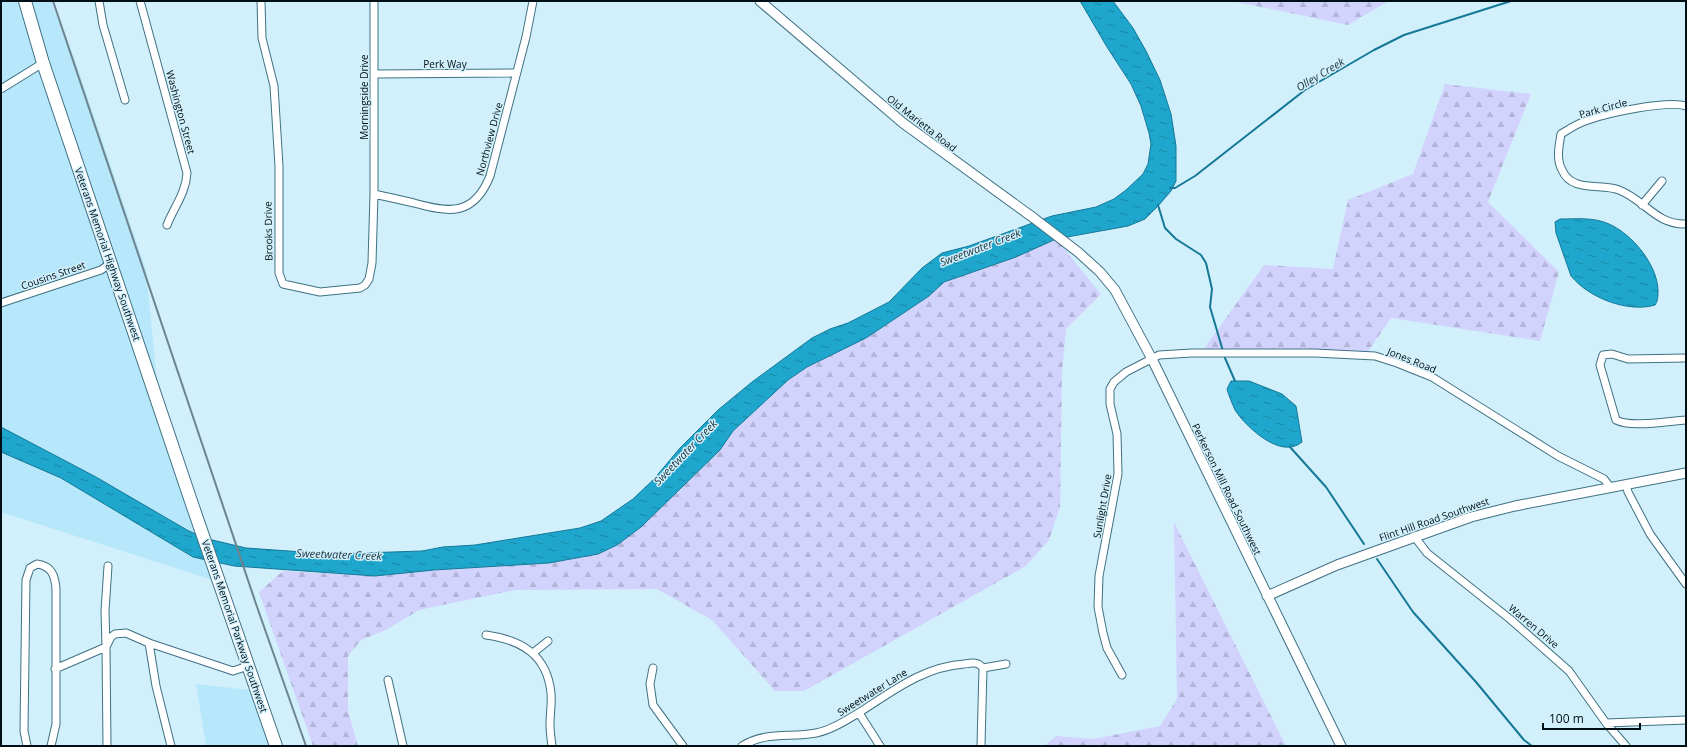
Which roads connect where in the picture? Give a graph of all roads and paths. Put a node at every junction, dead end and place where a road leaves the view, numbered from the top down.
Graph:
1 (25, 1) edge
2 (99, 1) edge
3 (140, 1) edge
4 (261, 1) edge
5 (374, 1) edge
6 (533, 1) edge
7 (760, 1) edge
8 (43, 62) junction
9 (516, 73) junction
10 (375, 74) junction
11 (1, 89) edge
12 (125, 100) dead end
13 (1686, 106) edge
14 (1662, 181) dead end
15 (374, 194) junction
16 (1642, 205) junction
17 (1686, 224) edge
18 (167, 225) dead end
19 (1078, 252) joint
20 (111, 263) junction
21 (1, 303) edge
22 (1686, 358) edge
23 (1152, 359) junction
24 (1686, 420) edge
25 (1686, 473) edge
26 (1626, 484) junction
27 (1610, 487) junction
28 (193, 507) joint
29 (1414, 536) junction
30 (108, 566) dead end
31 (1686, 584) edge
32 (1267, 596) junction
33 (486, 635) dead end
34 (548, 641) dead end
35 (149, 643) junction
36 (106, 647) junction
37 (533, 653) junction
38 (1006, 664) dead end
39 (248, 666) junction
40 (653, 668) dead end
41 (983, 668) junction
42 (55, 669) junction
43 (1122, 675) dead end
44 (388, 680) dead end
45 (859, 713) junction
46 (1686, 720) edge
47 (1606, 723) junction
48 (27, 746) edge
49 (51, 746) edge
50 (107, 746) edge
51 (171, 746) edge
52 (276, 746) edge
53 (403, 746) edge
54 (552, 746) edge
55 (682, 746) edge
56 (742, 746) edge
57 (880, 746) edge
58 (980, 746) edge
59 (1341, 746) edge
60 (1626, 746) edge

1 - 8 main road, Veterans Memorial Highway Southwest
2 - 12 street
3 - 18 street, Washington Street
4 - 15 street, Brooks Drive
5 - 10 street, Morningside Drive
6 - 9 street, Northview Drive
7 - 19 street, Old Marietta Road
8 - 11 street
8 - 20 main road, Veterans Memorial Highway Southwest
9 - 10 street, Perk Way
9 - 15 street, Northview Drive
10 - 15 street, Morningside Drive
13 - 16 street, Park Circle
14 - 16 street
16 - 17 street, Park Circle
19 - 23 street, Perkerson Mill Road Southwest
20 - 21 street, Cousins Street
20 - 28 main road, Veterans Memorial Highway Southwest
22 - 24 street
23 - 27 street, Jones Road
23 - 32 street, Perkerson Mill Road Southwest
23 - 43 street, Sunlight Drive
25 - 26 street, Flint Hill Road Southwest
26 - 27 street, Flint Hill Road Southwest
26 - 31 street
27 - 29 street, Flint Hill Road Southwest
28 - 39 main road, Veterans Memorial Parkway Southwest
29 - 32 street, Flint Hill Road Southwest
29 - 47 street, Warren Drive
30 - 36 street
32 - 59 street, Perkerson Mill Road Southwest
33 - 37 street
34 - 37 street
35 - 36 street
35 - 39 street
35 - 51 street
36 - 42 street
36 - 50 street
37 - 54 street
38 - 41 street
39 - 52 main road, Veterans Memorial Parkway Southwest
40 - 55 street
41 - 45 street, Sweetwater Lane
41 - 58 street
42 - 48 street
42 - 49 street
44 - 53 street
45 - 56 street, Sweetwater Lane
45 - 57 street
46 - 47 street
47 - 60 street, Warren Drive

